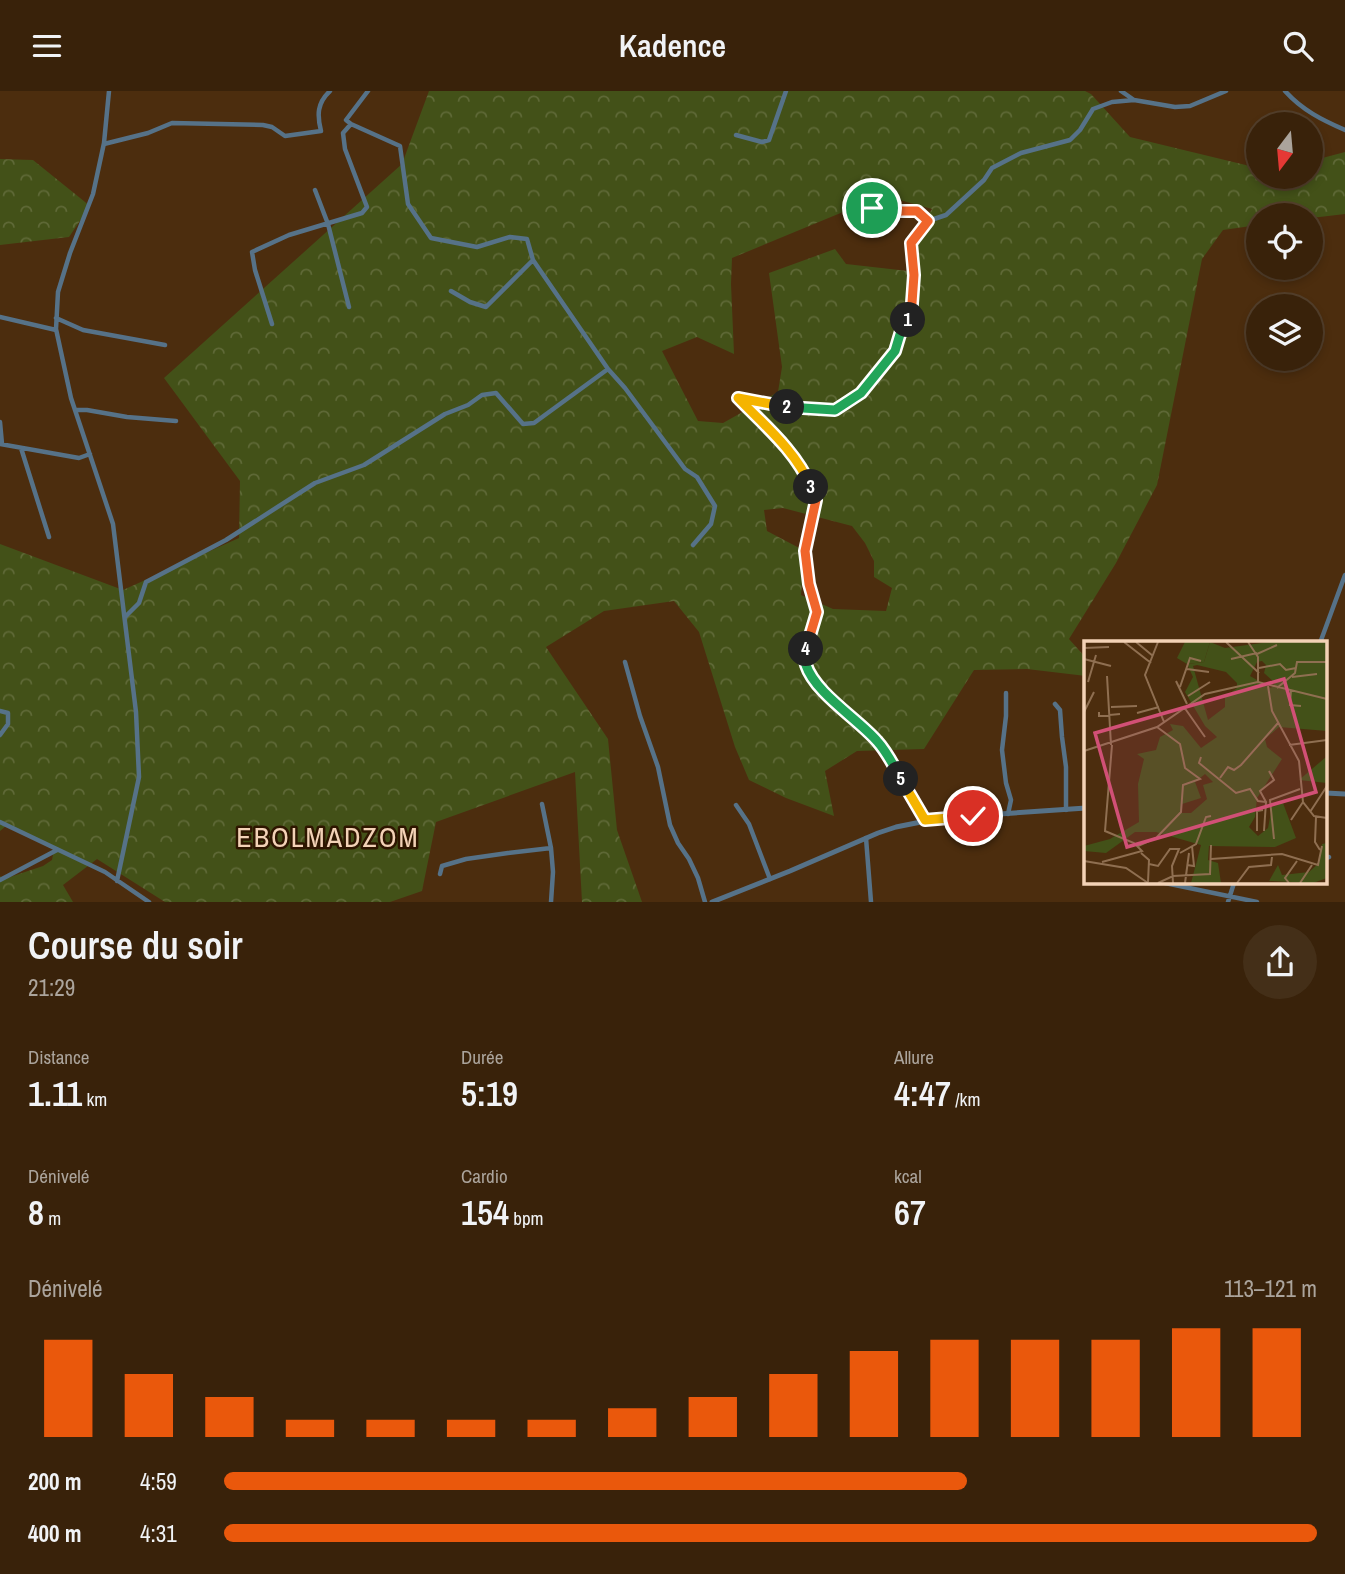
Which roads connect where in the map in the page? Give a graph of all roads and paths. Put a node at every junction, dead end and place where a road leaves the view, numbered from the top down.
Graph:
1 (109, 91) edge
2 (330, 91) edge
3 (368, 91) edge
4 (786, 91) edge
5 (1121, 91) edge
6 (1226, 91) edge
7 (1284, 91) edge
8 (1134, 100) junction
9 (351, 124) junction
10 (1345, 130) edge
11 (736, 135) dead end
12 (104, 145) junction
13 (315, 190) dead end
14 (872, 208) dead end
15 (928, 221) junction
16 (328, 223) junction
17 (533, 260) junction
18 (451, 291) dead end
19 (349, 307) dead end
20 (0, 317) edge
21 (56, 318) junction
22 (272, 324) dead end
23 (56, 330) junction
24 (165, 345) dead end
25 (608, 369) junction
26 (75, 410) junction
27 (176, 421) dead end
28 (0, 422) edge
29 (1, 444) edge
30 (21, 448) junction
31 (90, 454) junction
32 (49, 537) dead end
33 (692, 545) dead end
34 (1345, 575) edge
35 (125, 617) junction
36 (1321, 641) edge
37 (625, 663) dead end
38 (1006, 693) dead end
39 (1055, 704) dead end
40 (0, 711) edge
41 (0, 735) edge
42 (542, 804) dead end
43 (736, 805) dead end
44 (1084, 808) edge
45 (1066, 810) junction
46 (1008, 814) junction
47 (925, 820) junction
48 (0, 822) edge
49 (866, 838) junction
50 (551, 848) junction
51 (58, 850) junction
52 (440, 874) dead end
53 (770, 879) junction
54 (0, 880) edge
55 (117, 881) junction
56 (1176, 885) edge
57 (1233, 885) edge
58 (1230, 895) junction
59 (149, 902) edge
60 (551, 902) edge
61 (705, 902) edge
62 (712, 902) edge
63 (871, 902) edge
64 (1228, 902) edge
65 (1257, 902) edge

1 - 12 street
2 - 12 street
3 - 9 street
4 - 11 street
5 - 8 street
6 - 8 street
7 - 10 street
8 - 15 street
9 - 16 street
9 - 17 street
12 - 21 street
13 - 16 street
14 - 15 street
15 - 47 street
16 - 19 street
16 - 22 street
17 - 18 street
17 - 25 street
20 - 23 street
21 - 23 street
21 - 24 street
23 - 26 street
25 - 33 street
25 - 35 street
26 - 27 street
26 - 31 street
28 - 29 street
29 - 30 street
30 - 31 street
30 - 32 street
31 - 35 street
34 - 36 street
35 - 55 street
37 - 61 street
38 - 46 street
39 - 45 street
40 - 41 street
42 - 50 street
43 - 53 street
44 - 45 street
45 - 46 street
46 - 47 street
47 - 49 street
48 - 51 street
49 - 53 street
49 - 63 street
50 - 52 street
50 - 60 street
51 - 54 street
51 - 55 street
53 - 62 street
55 - 59 street
56 - 58 street
57 - 58 street
58 - 64 street
58 - 65 street

